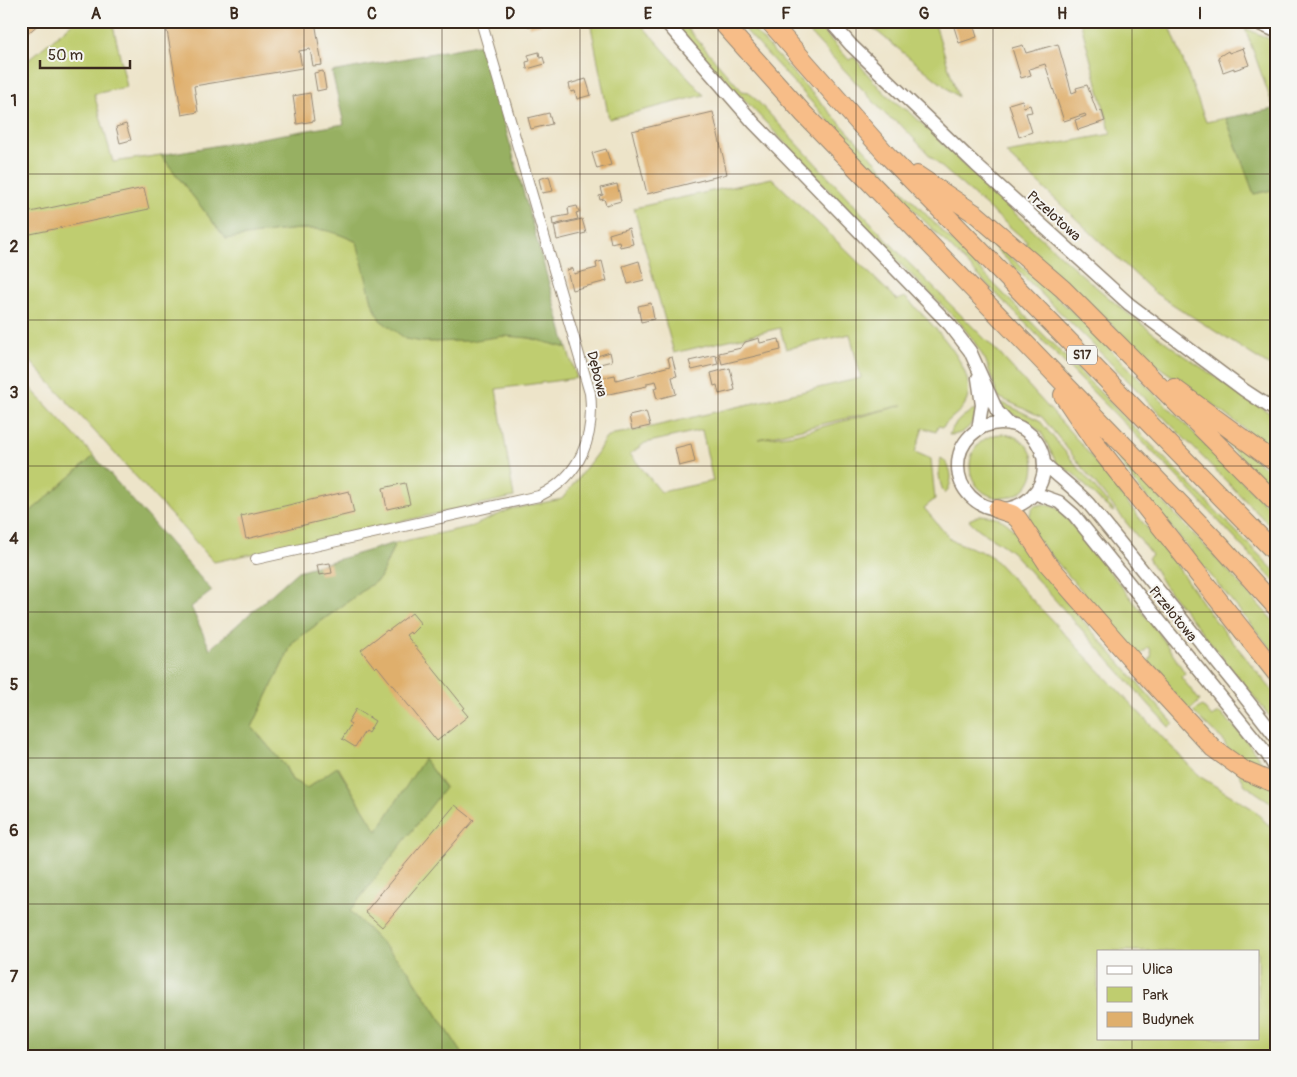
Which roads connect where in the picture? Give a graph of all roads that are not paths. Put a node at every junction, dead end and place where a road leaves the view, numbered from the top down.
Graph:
1 (481, 21) edge
2 (665, 21) edge
3 (722, 21) edge
4 (769, 21) edge
5 (830, 21) edge
6 (1253, 21) edge
7 (1276, 31) edge
8 (888, 156) junction
9 (1118, 345) junction
10 (1040, 359) junction
11 (976, 363) junction
12 (1276, 410) edge
13 (1009, 424) junction
14 (978, 430) junction
15 (1044, 463) junction
16 (1276, 463) edge
17 (1034, 493) junction
18 (1276, 503) edge
19 (997, 509) junction
20 (1276, 553) edge
21 (256, 559) dead end
22 (1276, 607) edge
23 (1276, 673) edge
24 (1276, 737) edge
25 (1276, 769) edge
26 (1276, 784) edge

1 - 21 street, Dębowa
2 - 11 street
3 - 10 highway, S17
4 - 8 highway, S17
5 - 12 street, Przelotowa
6 - 7 street
8 - 9 highway
8 - 20 highway, S17
9 - 16 highway
9 - 18 highway
10 - 22 highway, S17
10 - 23 highway
11 - 13 street
11 - 14 street
13 - 14 street
13 - 15 street
14 - 19 street
15 - 17 street
15 - 24 street, Przelotowa
17 - 19 street
17 - 25 street, Przelotowa
19 - 26 highway

